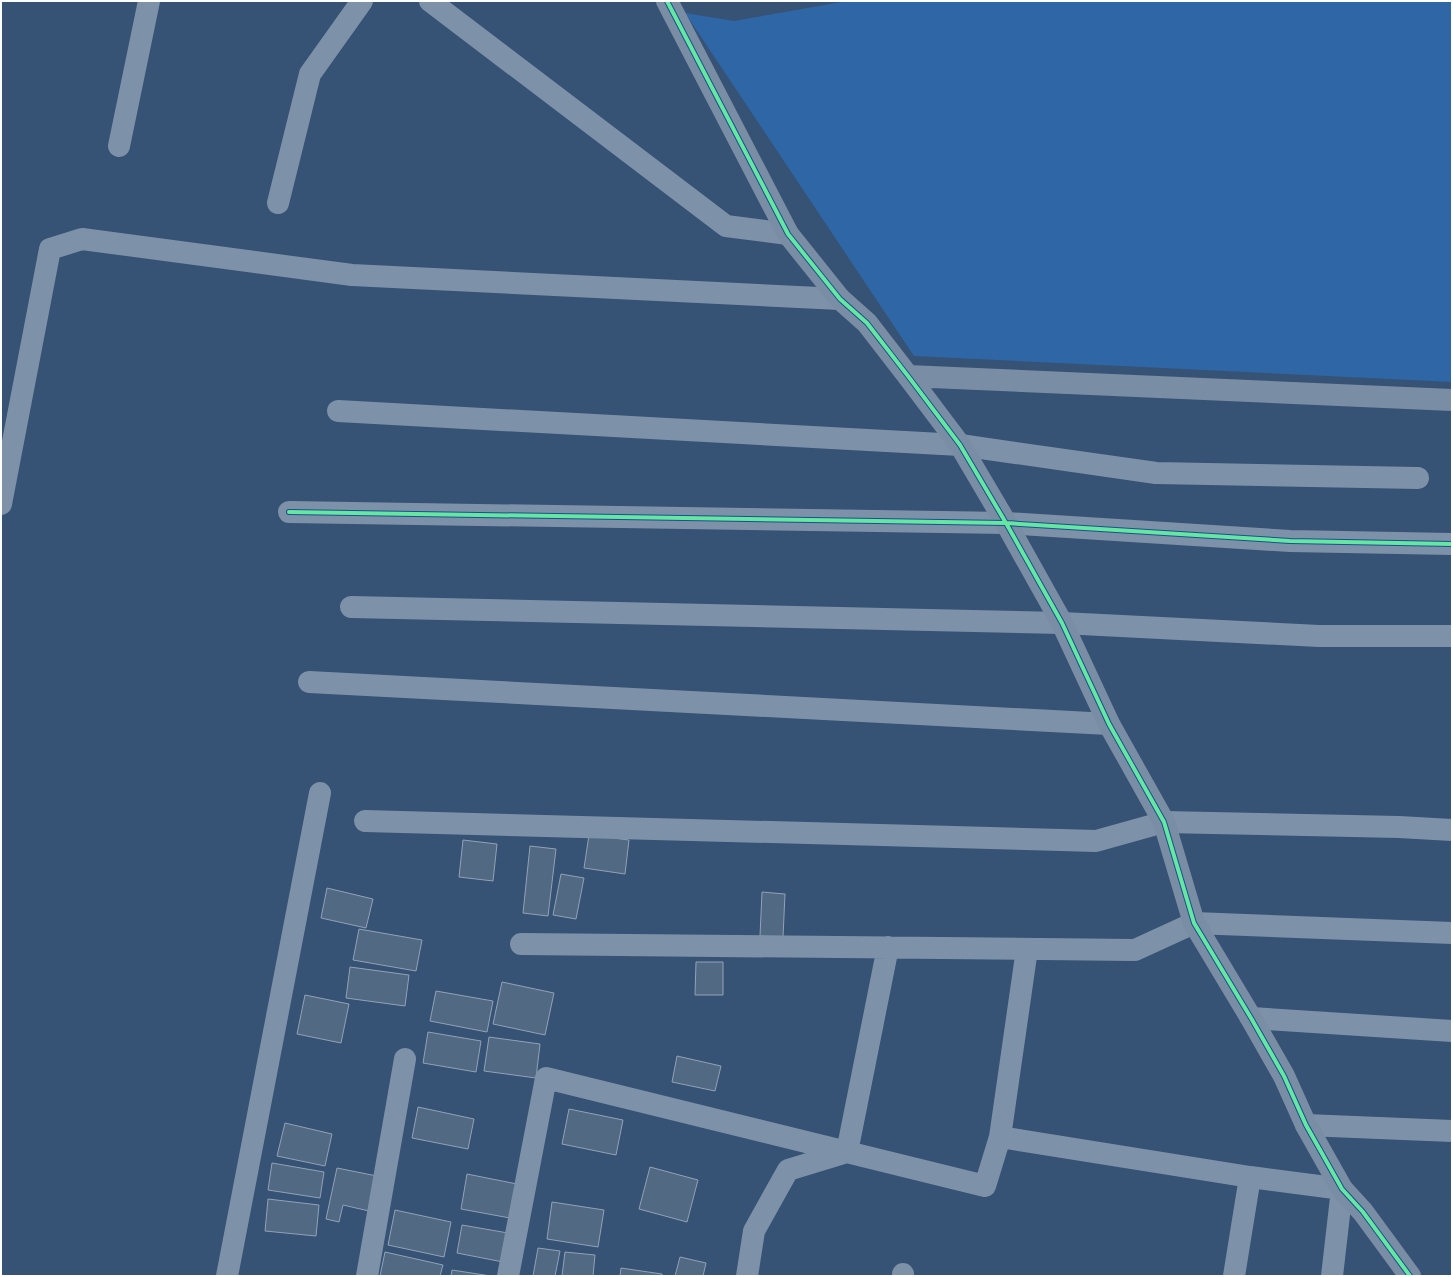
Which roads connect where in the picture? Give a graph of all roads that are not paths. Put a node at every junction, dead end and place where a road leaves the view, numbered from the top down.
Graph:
1 (149, 1) edge
2 (362, 1) edge
3 (430, 1) edge
4 (667, 1) edge
5 (119, 146) dead end
6 (278, 204) dead end
7 (788, 234) junction
8 (840, 299) junction
9 (908, 376) junction
10 (1452, 400) edge
11 (338, 411) dead end
12 (960, 445) junction
13 (1418, 478) dead end
14 (1, 504) edge
15 (289, 512) dead end
16 (1006, 523) junction
17 (1452, 544) edge
18 (351, 607) dead end
19 (1062, 623) junction
20 (1452, 636) edge
21 (309, 682) dead end
22 (1109, 724) junction
23 (320, 793) dead end
24 (365, 821) dead end
25 (1164, 822) junction
26 (1452, 830) edge
27 (1194, 924) junction
28 (1452, 933) edge
29 (521, 944) dead end
30 (888, 948) junction
31 (1027, 949) junction
32 (1251, 1018) junction
33 (1452, 1031) edge
34 (404, 1059) dead end
35 (1306, 1125) junction
36 (1452, 1131) edge
37 (1000, 1137) junction
38 (847, 1152) junction
39 (1250, 1177) junction
40 (1342, 1189) junction
41 (227, 1276) edge
42 (367, 1276) edge
43 (508, 1276) edge
44 (747, 1276) edge
45 (1234, 1276) edge
46 (1332, 1276) edge
47 (1410, 1276) edge

1 - 5 street
2 - 6 street
3 - 7 street
4 - 7 street
7 - 8 street
8 - 9 street
8 - 14 street
9 - 10 street
9 - 12 street
11 - 12 street
12 - 13 street
12 - 16 street
15 - 16 street
16 - 17 street
16 - 19 street
18 - 19 street
19 - 20 street
19 - 22 street
21 - 22 street
22 - 25 street
23 - 41 street
24 - 25 street
25 - 26 street
25 - 27 street
27 - 28 street
27 - 31 street
27 - 32 street
29 - 30 street
30 - 31 street
30 - 38 street
31 - 37 street
32 - 33 street
32 - 35 street
34 - 42 street
35 - 36 street
35 - 40 street
37 - 38 street
37 - 39 street
38 - 43 street
38 - 44 street
39 - 40 street
39 - 45 street
40 - 46 street
40 - 47 street

